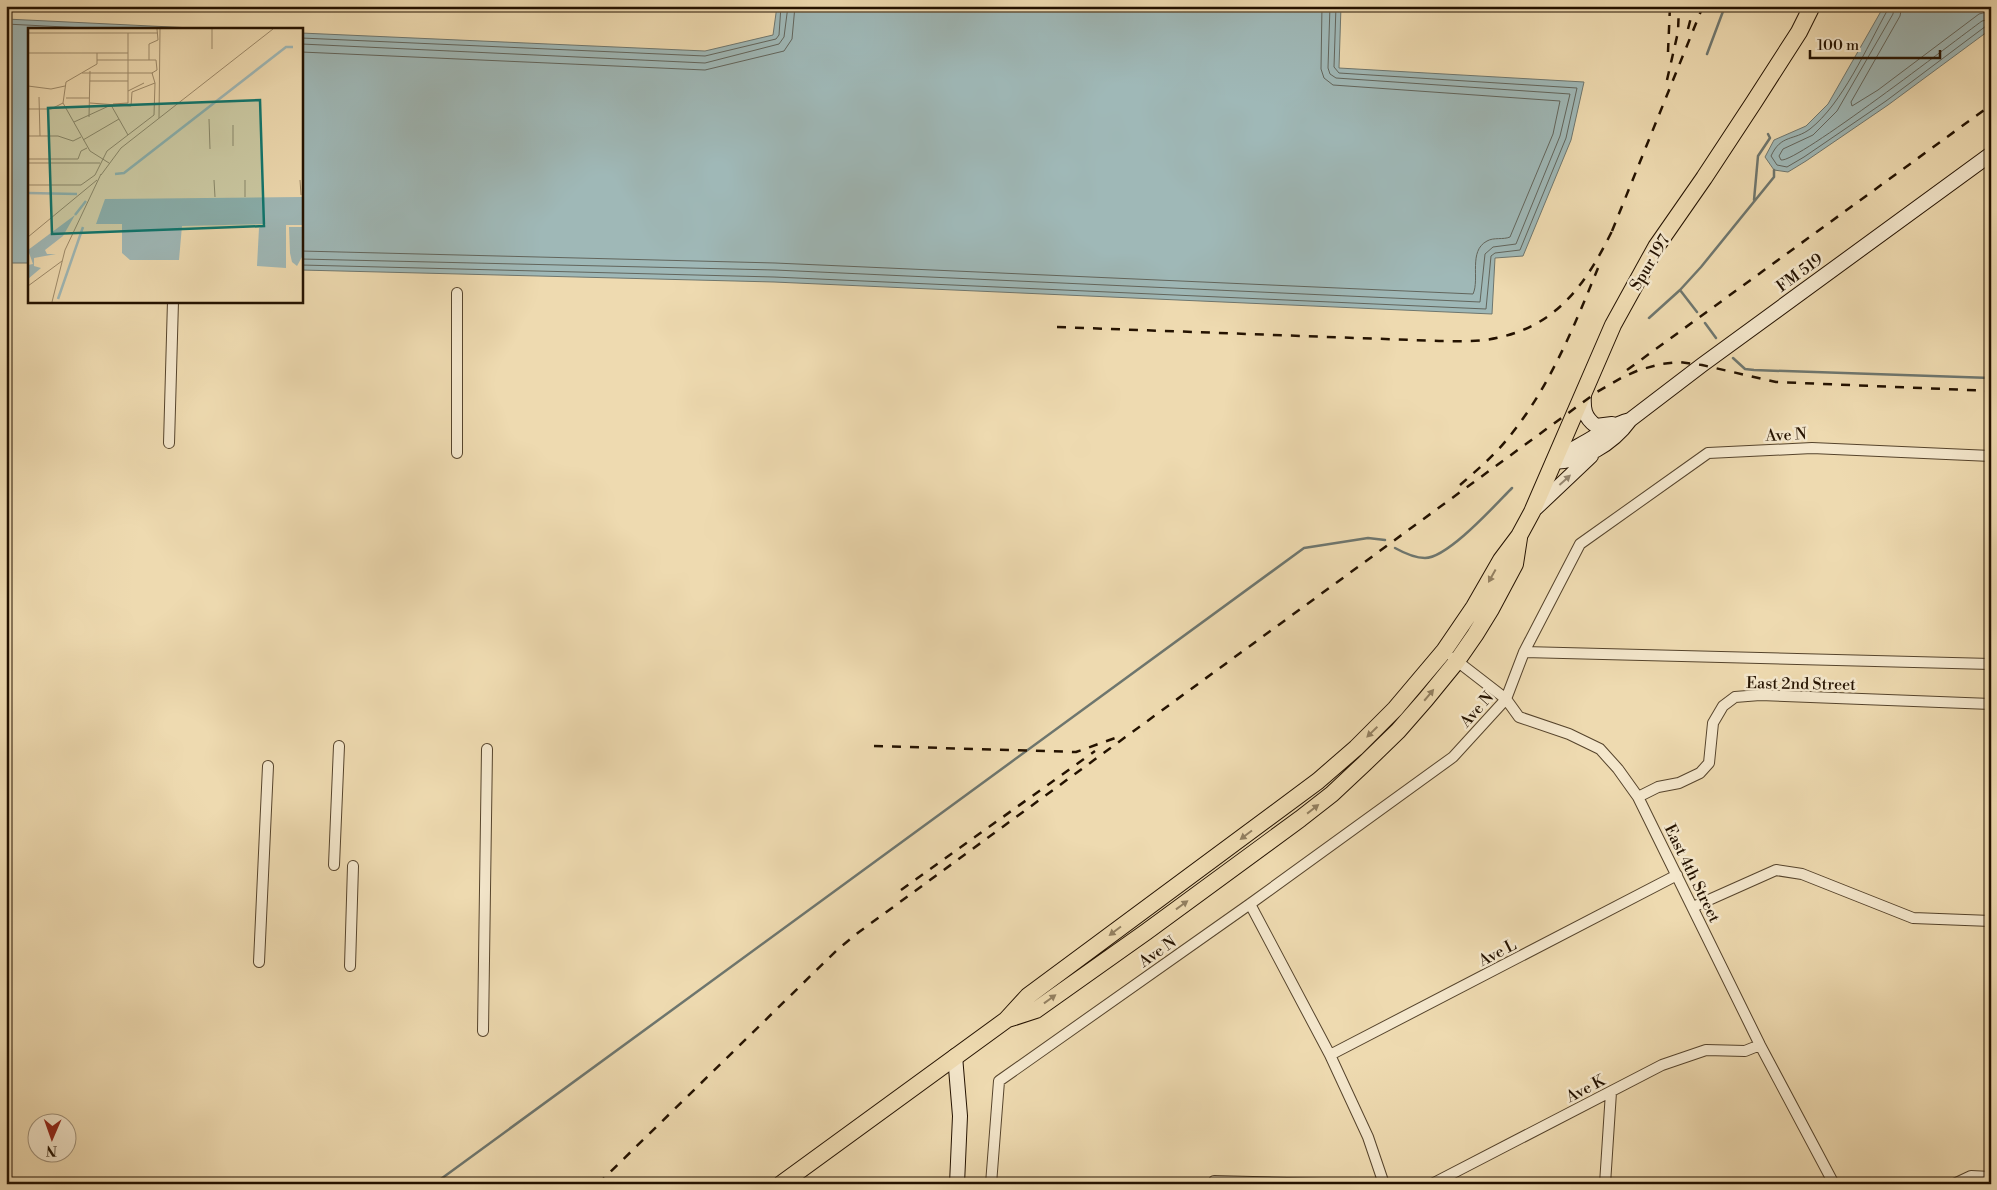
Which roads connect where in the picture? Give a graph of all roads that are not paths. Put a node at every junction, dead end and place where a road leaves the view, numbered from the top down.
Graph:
1 (1812, 6) edge
2 (1991, 154) edge
3 (457, 293) dead end
4 (173, 302) edge
5 (1584, 388) junction
6 (1630, 420) junction
7 (1616, 423) junction
8 (169, 443) dead end
9 (1600, 448) junction
10 (457, 453) dead end
11 (1991, 456) edge
12 (1552, 462) junction
13 (1532, 512) junction
14 (1519, 536) junction
15 (1444, 651) junction
16 (1524, 652) junction
17 (1457, 661) junction
18 (1991, 664) edge
19 (1506, 699) junction
20 (1991, 704) edge
21 (340, 746) dead end
22 (487, 749) dead end
23 (268, 766) dead end
24 (1638, 797) junction
25 (334, 865) dead end
26 (353, 866) dead end
27 (1678, 875) junction
28 (1250, 904) junction
29 (1693, 907) junction
30 (1991, 921) edge
31 (259, 962) dead end
32 (350, 966) dead end
33 (1006, 1020) junction
34 (483, 1031) dead end
35 (1760, 1044) junction
36 (1330, 1055) junction
37 (955, 1056) junction
38 (1611, 1092) junction
39 (1991, 1177) edge
40 (781, 1184) edge
41 (957, 1184) edge
42 (991, 1184) edge
43 (1214, 1184) edge
44 (1322, 1184) edge
45 (1384, 1184) edge
46 (1432, 1184) edge
47 (1605, 1184) edge
48 (1834, 1184) edge
49 (1954, 1184) edge

1 - 5 main road, Spur 197
2 - 6 main road, FM 519 / FM 519
3 - 10 street
4 - 8 street
5 - 7 main road
5 - 12 main road, Spur 197
6 - 7 main road, FM 519 / FM 519
6 - 9 main road, FM 519 / FM 519
7 - 12 main road, FM 519 / FM 519
9 - 12 main road, FM 519 / FM 519
13 -> 9 main road
11 - 16 street, Ave N
12 - 13 main road, Spur 197
13 - 14 main road, Spur 197
14 -> 15 main road
14 - 17 main road
15 - 17 street, East 4th Street
15 -> 33 main road
16 - 18 street
16 - 19 street, Ave N
17 - 19 street, East 4th Street
33 -> 17 main road
19 - 24 street, East 4th Street
19 - 28 street, Ave N
20 - 24 street, East 2nd Street
21 - 25 street
22 - 34 street
23 - 31 street
24 - 27 street, East 4th Street
26 - 32 street
27 - 29 street, East 4th Street
27 - 36 street, Ave L
28 - 36 street
28 - 42 street, Ave N
29 - 30 street
29 - 35 street, East 4th Street
33 - 37 main road
35 - 38 street, Ave K
35 - 48 street, East 4th Street
36 - 45 street
37 - 40 main road
37 - 41 main road
38 - 46 street, Ave K
38 - 47 street
39 - 49 street
43 - 44 street

